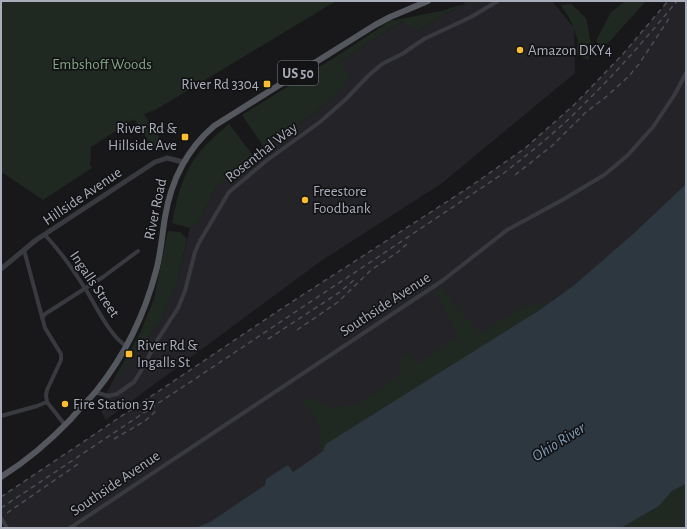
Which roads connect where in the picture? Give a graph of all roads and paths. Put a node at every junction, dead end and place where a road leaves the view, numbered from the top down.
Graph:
1 (428, 1) edge
2 (498, 1) edge
3 (686, 73) edge
4 (182, 162) junction
5 (45, 235) junction
6 (24, 250) junction
7 (138, 251) dead end
8 (1, 269) edge
9 (85, 288) junction
10 (42, 318) junction
11 (126, 346) junction
12 (95, 392) junction
13 (47, 402) junction
14 (1, 416) edge
15 (65, 425) junction
16 (1, 477) edge
17 (1, 518) edge
18 (7, 528) edge
19 (70, 528) edge

1 - 4 main road, River Road / US 50
2 - 12 street, Rosenthal Way
3 - 19 street, Southside Avenue
4 - 5 street, Hillside Avenue
4 - 11 main road, River Road / US 50
5 - 6 street, Hillside Avenue
5 - 9 street, Ingalls Street
6 - 8 street, Hillside Avenue
6 - 10 street
7 - 9 street
9 - 10 street
9 - 11 street, Ingalls Street
10 - 13 street
11 - 12 main road, River Road / US 50
12 - 15 main road, River Road / US 50
13 - 14 street
13 - 15 street
15 - 16 main road, River Road / US 50
17 - 18 street

